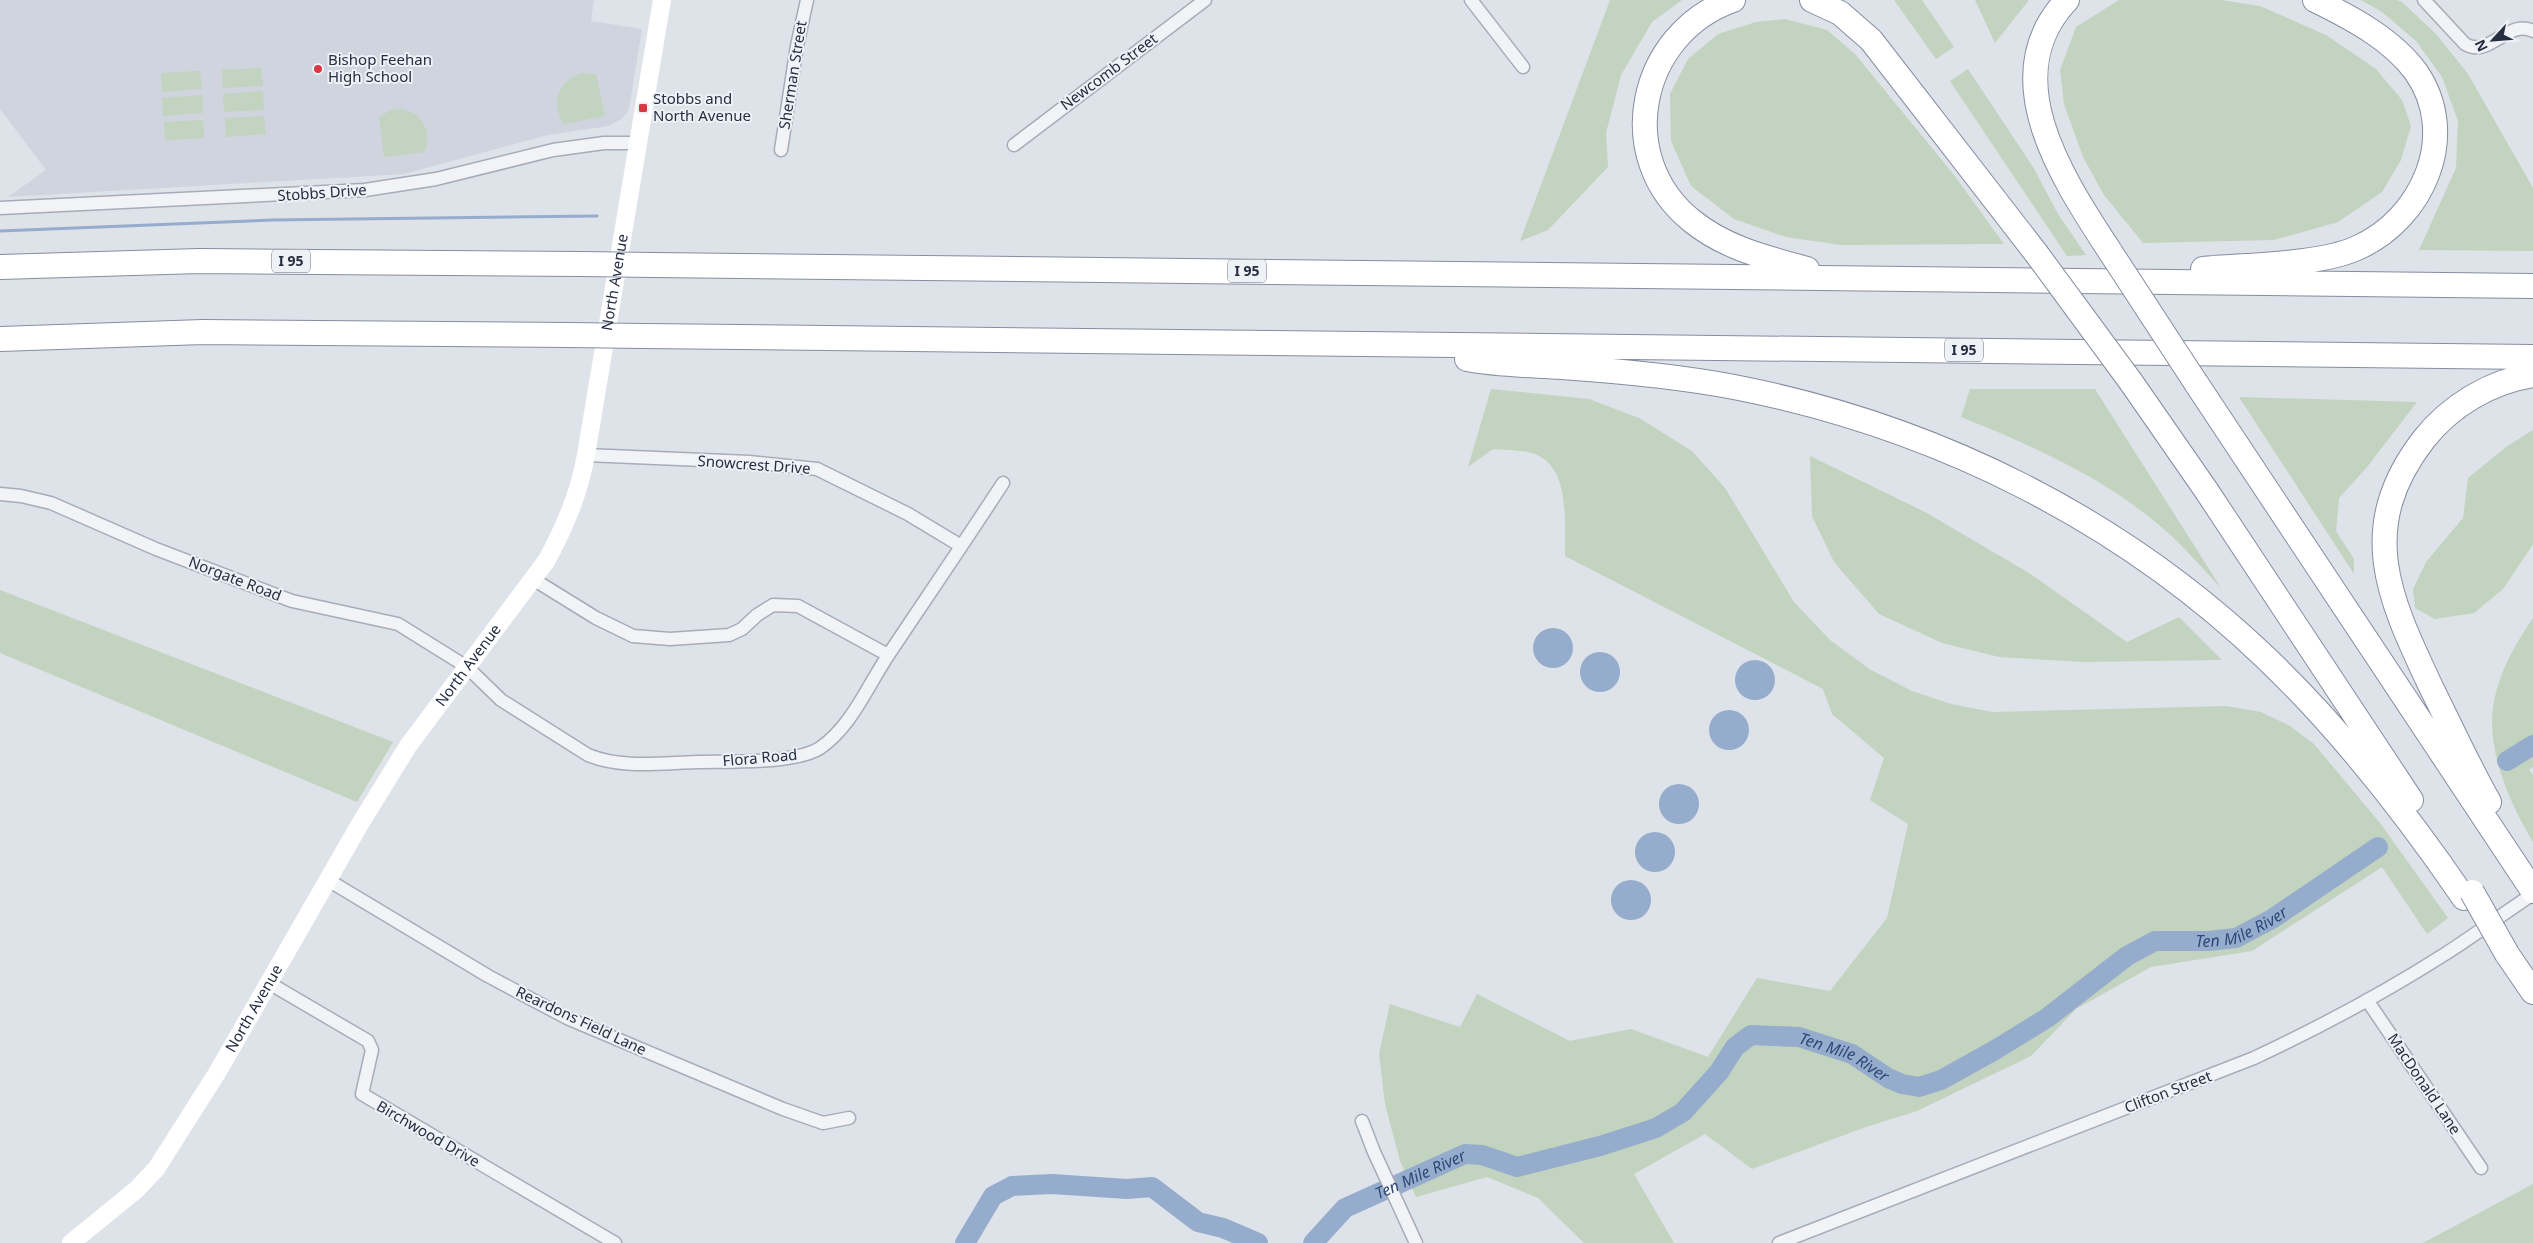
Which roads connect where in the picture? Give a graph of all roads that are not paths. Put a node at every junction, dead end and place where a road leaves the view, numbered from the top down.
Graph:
1 (662, 0) edge
2 (806, 0) edge
3 (1205, 0) edge
4 (1471, 0) edge
5 (1733, 0) edge
6 (1812, 0) edge
7 (2067, 0) edge
8 (2314, 0) edge
9 (2424, 0) edge
10 (2533, 32) edge
11 (1523, 68) dead end
12 (638, 143) junction
13 (1014, 144) dead end
14 (781, 150) dead end
15 (0, 208) edge
16 (0, 267) edge
17 (1840, 278) junction
18 (2135, 281) junction
19 (2533, 286) edge
20 (0, 339) edge
21 (1394, 344) junction
22 (2533, 357) edge
23 (2533, 375) edge
24 (586, 455) junction
25 (1003, 483) dead end
26 (0, 494) edge
27 (962, 546) junction
28 (533, 579) junction
29 (888, 655) junction
30 (467, 667) junction
31 (2524, 864) edge
32 (328, 880) junction
33 (2533, 892) edge
34 (2468, 895) junction
35 (269, 983) junction
36 (2533, 992) edge
37 (2367, 1000) junction
38 (849, 1118) dead end
39 (1362, 1120) dead end
40 (2481, 1168) dead end
41 (79, 1240) edge
42 (615, 1243) edge
43 (1416, 1243) edge
44 (1779, 1243) edge

1 - 12 main road, North Avenue
2 - 14 street, Sherman Street
3 - 13 street, Newcomb Street
4 - 11 street
5 - 17 highway
6 - 34 highway, bridge
7 - 31 highway, bridge
8 - 18 highway
9 - 10 street
12 - 15 street, Stobbs Drive
12 - 24 main road, North Avenue
16 - 17 highway, I 95, bridge
17 - 18 highway, I 95
18 - 19 highway, I 95
20 - 21 highway, I 95, bridge
21 - 22 highway, I 95
21 - 34 highway
23 - 31 highway
24 - 27 street, Snowcrest Drive
24 - 28 main road, North Avenue
25 - 27 street, Flora Road
26 - 30 street, Norgate Road
27 - 29 street, Flora Road
28 - 29 street
28 - 30 main road, North Avenue
29 - 30 street, Flora Road
30 - 32 main road, North Avenue
31 - 33 highway
32 - 35 main road, North Avenue
32 - 38 street, Reardons Field Lane
33 - 37 street, Clifton Street
34 - 36 highway, bridge
35 - 41 main road, North Avenue
35 - 42 street, Birchwood Drive
37 - 40 street, MacDonald Lane
37 - 44 street, Clifton Street
39 - 43 street

